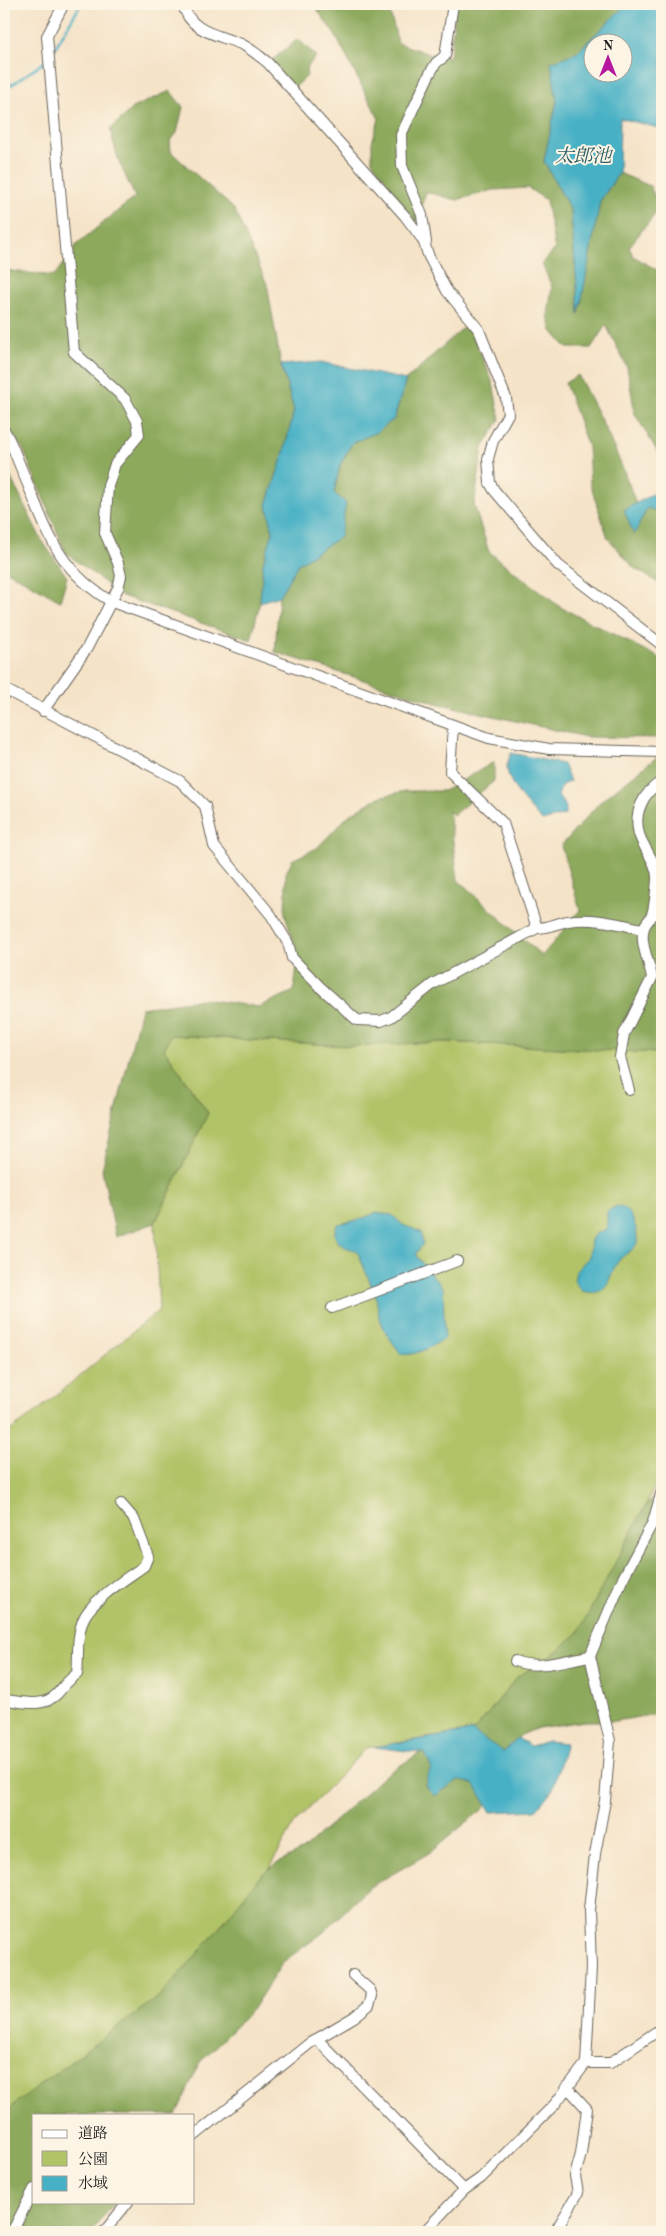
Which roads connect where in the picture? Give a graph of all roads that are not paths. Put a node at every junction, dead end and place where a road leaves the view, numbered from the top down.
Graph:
1 (64, 4) edge
2 (183, 4) edge
3 (453, 4) edge
4 (429, 257) junction
5 (4, 430) edge
6 (112, 602) junction
7 (662, 645) edge
8 (4, 689) edge
9 (43, 710) junction
10 (453, 725) junction
11 (662, 752) edge
12 (662, 781) edge
13 (657, 914) edge
14 (537, 928) junction
15 (643, 929) junction
16 (629, 1090) dead end
17 (457, 1261) dead end
18 (332, 1308) dead end
19 (662, 1490) edge
20 (121, 1504) dead end
21 (590, 1656) junction
22 (515, 1661) dead end
23 (4, 1700) edge
24 (352, 1975) dead end
25 (662, 2028) edge
26 (317, 2039) junction
27 (586, 2063) junction
28 (567, 2087) junction
29 (195, 2135) edge
30 (464, 2190) junction
31 (32, 2193) edge
32 (126, 2204) edge
33 (12, 2232) edge
34 (104, 2232) edge
35 (424, 2232) edge
36 (555, 2232) edge

1 - 6 street
2 - 4 street
3 - 4 street
4 - 7 street
5 - 6 street
6 - 9 street
6 - 10 street
8 - 9 street
9 - 14 street
10 - 11 street
10 - 14 street
12 - 13 street
13 - 15 street
14 - 15 street
15 - 16 street
17 - 18 street
19 - 21 street
20 - 23 street
21 - 22 street
21 - 27 street
24 - 26 street
25 - 27 street
26 - 29 street
26 - 30 street
27 - 28 street
28 - 30 street
28 - 36 street
30 - 35 street
31 - 33 street
32 - 34 street

